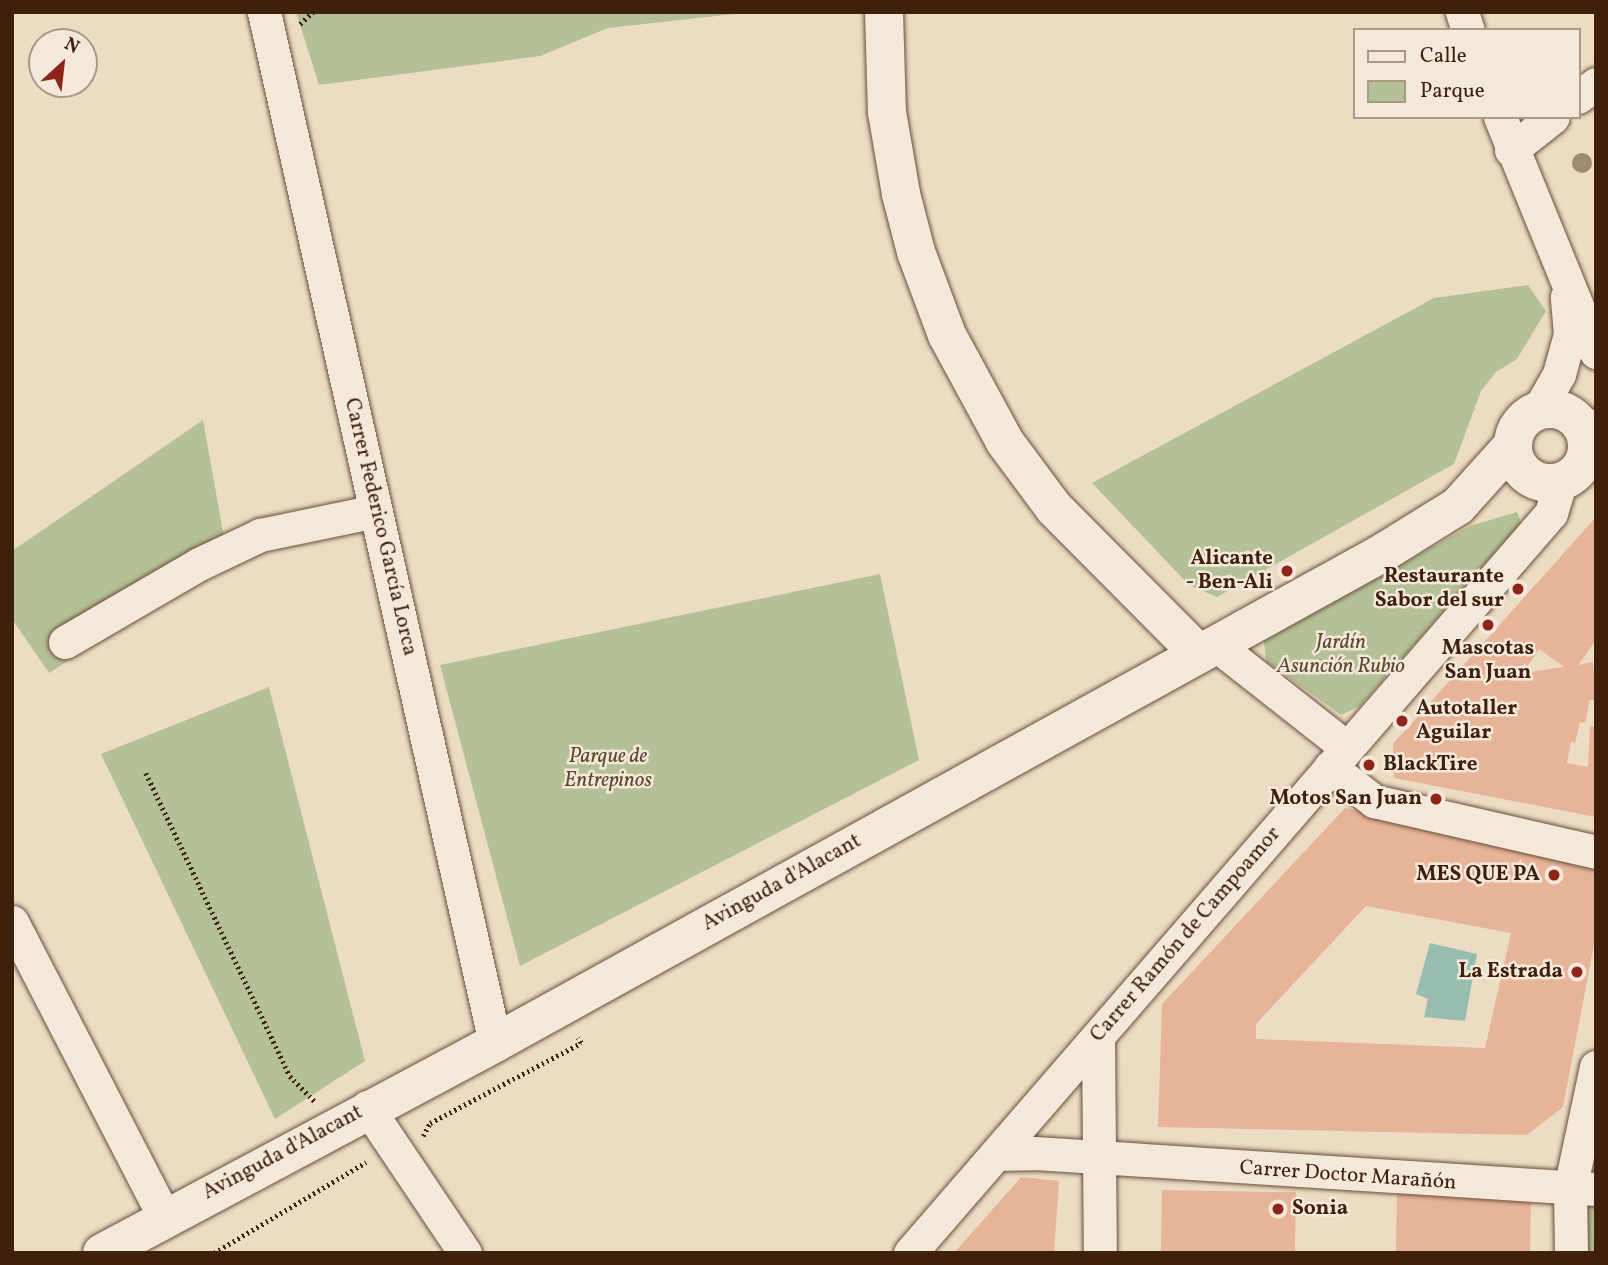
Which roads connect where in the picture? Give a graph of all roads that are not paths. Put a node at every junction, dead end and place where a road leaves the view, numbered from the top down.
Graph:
1 (264, 12) edge
2 (884, 12) edge
3 (1596, 84) edge
4 (1580, 96) edge
5 (1501, 119) edge
6 (1550, 119) edge
7 (1511, 150) junction
8 (1566, 288) junction
9 (1596, 352) edge
10 (1538, 411) junction
11 (1512, 446) junction
12 (1575, 459) edge
13 (1458, 506) junction
14 (376, 511) junction
15 (65, 642) dead end
16 (1207, 648) junction
17 (1338, 757) junction
18 (1596, 852) edge
19 (12, 922) edge
20 (1098, 1037) junction
21 (495, 1043) junction
22 (1596, 1067) edge
23 (355, 1114) junction
24 (996, 1154) junction
25 (1100, 1160) junction
26 (1583, 1189) edge
27 (164, 1217) junction
28 (102, 1253) edge
29 (465, 1253) edge
30 (910, 1253) edge
31 (1100, 1253) edge
32 (1571, 1253) edge

1 - 14 street, Carrer Federico García Lorca
2 - 16 street
3 - 4 street
5 - 7 street
6 - 7 street
7 - 8 street
8 - 9 street
8 - 10 street
10 - 11 street
10 - 12 street
11 - 12 street
11 - 13 street, Avinguda d'Alacant
12 - 13 street, Avinguda d'Alacant
12 - 17 street, Carrer Ramón de Campoamor
13 - 16 street, Avinguda d'Alacant
14 - 15 street
14 - 21 street, Carrer Federico García Lorca
16 - 17 street
16 - 21 street, Avinguda d'Alacant
17 - 18 street
17 - 20 street, Carrer Ramón de Campoamor
19 - 27 street
20 - 24 street, Carrer Ramón de Campoamor
20 - 25 street
21 - 23 street, Avinguda d'Alacant
22 - 26 street
23 - 27 street, Avinguda d'Alacant
23 - 29 street
24 - 25 street, Carrer Doctor Marañón
24 - 30 street, Carrer Ramón de Campoamor
25 - 26 street, Carrer Doctor Marañón
25 - 31 street
26 - 32 street
27 - 28 street, Avinguda d'Alacant

